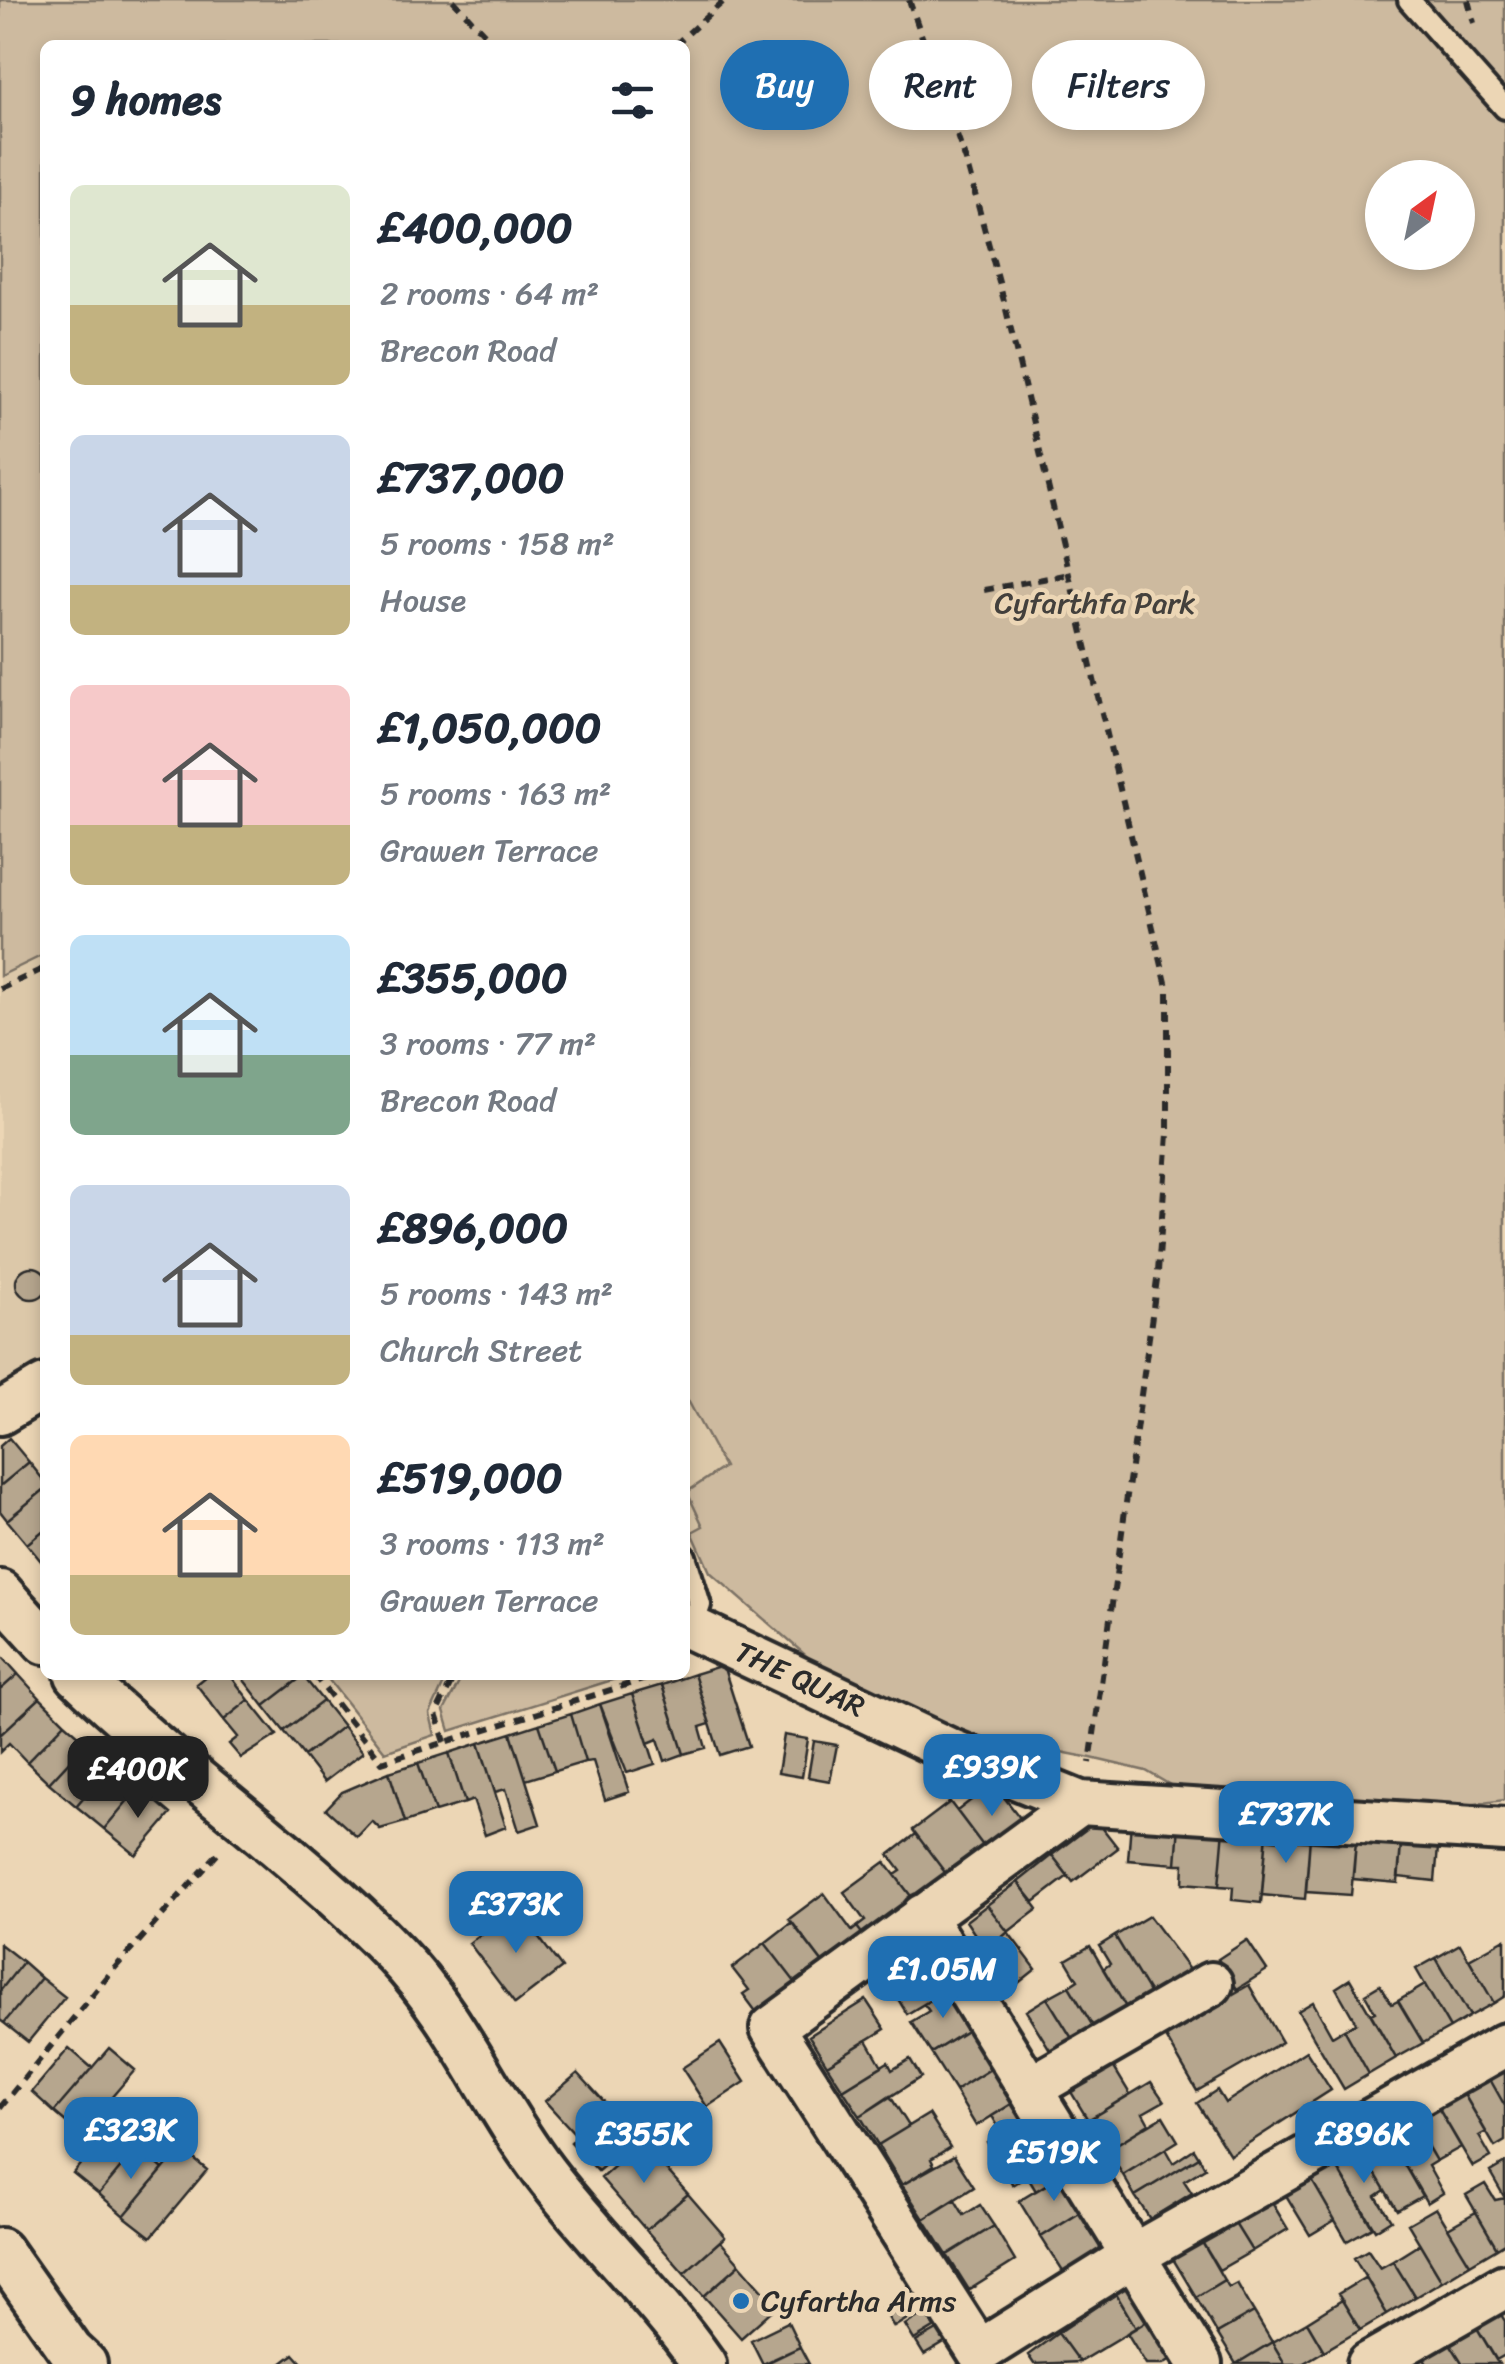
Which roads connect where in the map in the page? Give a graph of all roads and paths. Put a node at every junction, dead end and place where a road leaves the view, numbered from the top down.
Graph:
1 (453, 0) edge
2 (726, 0) edge
3 (909, 0) edge
4 (1408, 0) edge
5 (490, 40) edge
6 (681, 40) edge
7 (1505, 108) edge
8 (1070, 574) junction
9 (984, 590) dead end
10 (40, 970) edge
11 (0, 989) edge
12 (40, 1389) edge
13 (0, 1413) edge
14 (690, 1572) edge
15 (0, 1592) edge
16 (690, 1625) edge
17 (690, 1627) edge
18 (40, 1636) edge
19 (82, 1680) edge
20 (318, 1680) edge
21 (453, 1680) edge
22 (642, 1680) edge
23 (444, 1742) junction
24 (1080, 1803) junction
25 (1505, 1830) edge
26 (226, 1845) dead end
27 (923, 1916) junction
28 (1211, 1984) dead end
29 (1505, 2045) edge
30 (1031, 2088) junction
31 (0, 2108) edge
32 (0, 2250) edge
33 (1134, 2255) junction
34 (1505, 2286) edge
35 (84, 2364) edge
36 (704, 2364) edge
37 (1200, 2364) edge
38 (1369, 2364) edge

1 - 5 path
2 - 6 path
3 - 8 path
4 - 7 lane
8 - 9 path
8 - 24 path
10 - 11 path
12 - 13 street
14 - 16 lane
15 - 18 street
17 - 24 street, THE QUAR
19 - 36 street
20 - 23 path
21 - 23 path
22 - 23 path
24 - 25 street, THE QUAR
24 - 27 street
26 - 31 path
27 - 30 street
27 - 33 street
28 - 30 street
29 - 33 street
30 - 33 street
32 - 35 street
33 - 37 street
34 - 38 street

